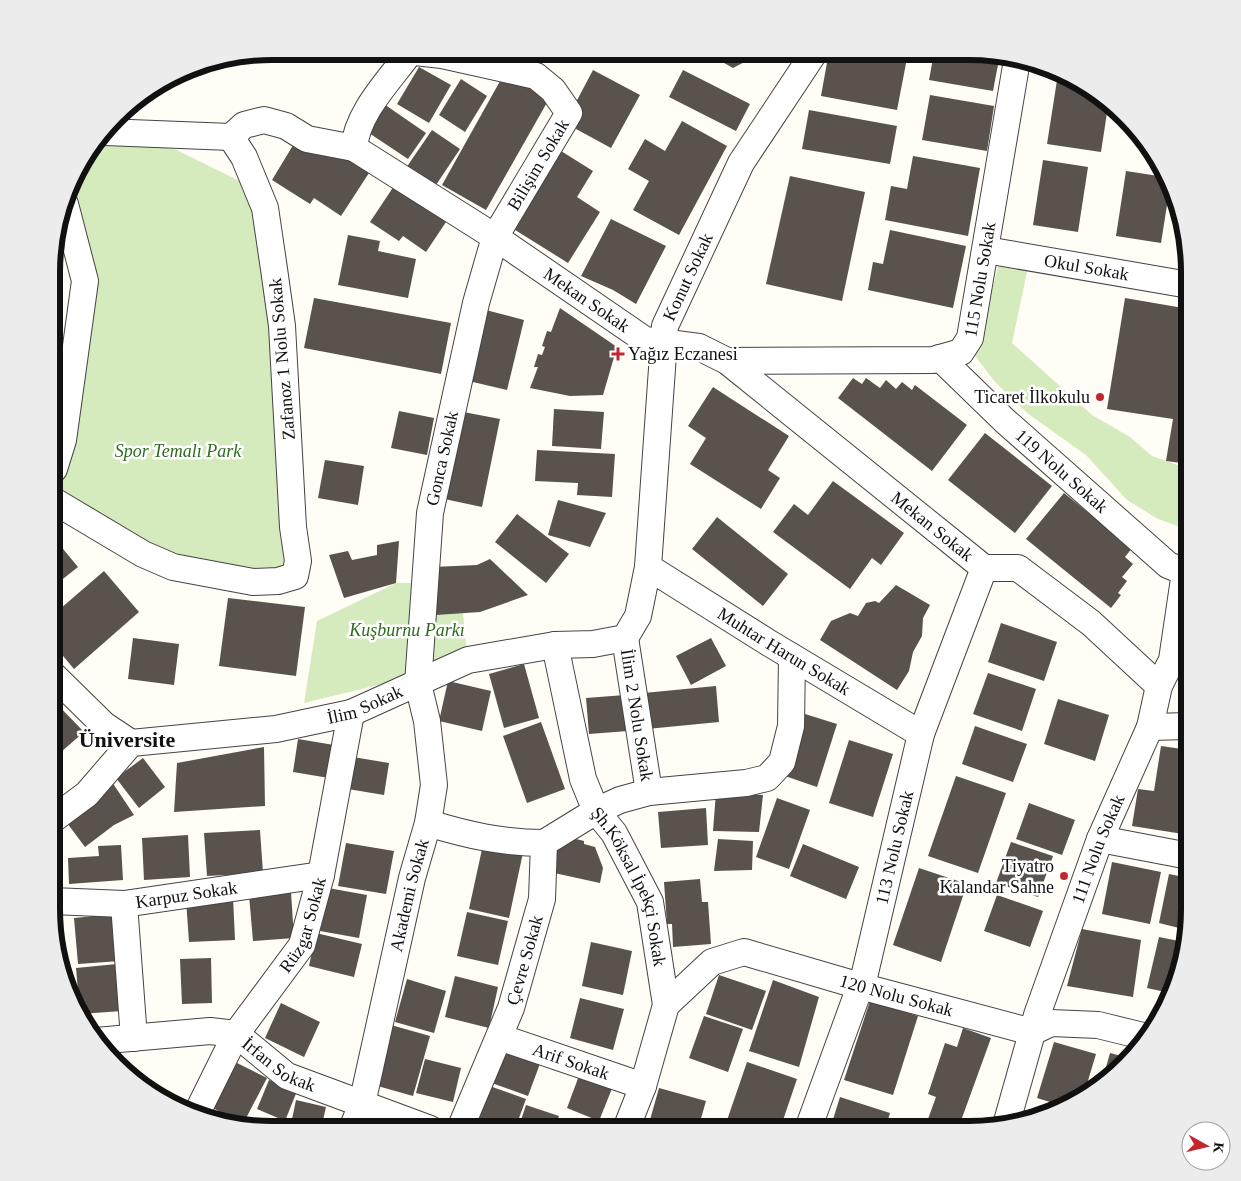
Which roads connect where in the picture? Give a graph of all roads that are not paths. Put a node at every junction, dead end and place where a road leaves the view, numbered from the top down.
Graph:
1 (404, 60) edge
2 (468, 60) edge
3 (803, 60) edge
4 (1016, 65) edge
5 (113, 132) edge
6 (231, 137) junction
7 (354, 148) junction
8 (68, 215) edge
9 (495, 237) junction
10 (986, 250) junction
11 (1181, 284) edge
12 (664, 342) junction
13 (940, 358) junction
14 (726, 361) junction
15 (60, 450) edge
16 (60, 505) edge
17 (648, 567) junction
18 (984, 568) junction
19 (1181, 570) edge
20 (1181, 607) edge
21 (625, 638) junction
22 (555, 645) junction
23 (792, 657) junction
24 (60, 682) edge
25 (418, 684) junction
26 (1159, 686) junction
27 (351, 713) junction
28 (1181, 726) edge
29 (1150, 727) junction
30 (921, 734) junction
31 (131, 743) junction
32 (649, 792) junction
33 (596, 811) junction
34 (60, 814) edge
35 (428, 823) junction
36 (1100, 839) junction
37 (544, 843) junction
38 (1181, 854) edge
39 (321, 875) junction
40 (60, 902) edge
41 (124, 904) junction
42 (860, 986) junction
43 (666, 1005) junction
44 (1032, 1032) junction
45 (236, 1034) junction
46 (1139, 1035) edge
47 (499, 1037) junction
48 (134, 1038) junction
49 (106, 1040) edge
50 (643, 1086) junction
51 (362, 1104) junction
52 (199, 1108) edge
53 (1008, 1117) edge
54 (355, 1121) edge
55 (408, 1121) edge
56 (463, 1121) edge
57 (629, 1121) edge
58 (811, 1121) edge

1 - 7 street
2 - 9 street, Bilişim Sokak
3 - 12 street, Konut Sokak
4 - 10 street, 115 Nolu Sokak
5 - 6 street
6 - 7 street
6 - 16 street, Zafanoz 1 Nolu Sokak
7 - 9 street, Mekan Sokak
8 - 15 street
9 - 12 street, Mekan Sokak
9 - 25 street, Gonca Sokak
10 - 11 street, Okul Sokak
10 - 13 street, 115 Nolu Sokak
12 - 14 street, Mekan Sokak
12 - 17 street, Konut Sokak
13 - 14 street, 115 Nolu Sokak
13 - 19 street, 119 Nolu Sokak
14 - 18 street, Mekan Sokak
17 - 21 street
17 - 23 street, Muhtar Harun Sokak
18 - 26 street
18 - 30 street, 113 Nolu Sokak
20 - 26 street, 111 Nolu Sokak
21 - 22 street, İlim Sokak
21 - 32 street, İlim 2 Nolu Sokak
22 - 25 street, İlim Sokak
22 - 33 street, Şh.Köksal İpekçi Sokak
23 - 30 street, Muhtar Harun Sokak
23 - 32 street
24 - 31 street
25 - 27 street, İlim Sokak
25 - 35 street, Akademi Sokak
26 - 29 street, 111 Nolu Sokak
27 - 31 street, İlim Sokak
27 - 39 street, Rüzgar Sokak
28 - 29 street
29 - 36 street, 111 Nolu Sokak
30 - 42 street, 113 Nolu Sokak
31 - 34 street
32 - 33 street
33 - 37 street
33 - 43 street, Şh.Köksal İpekçi Sokak
35 - 37 street
35 - 51 street, Akademi Sokak
36 - 38 street
36 - 44 street, 111 Nolu Sokak
37 - 47 street, Çevre Sokak
39 - 41 street, Karpuz Sokak
39 - 45 street, Rüzgar Sokak
40 - 41 street, Karpuz Sokak
41 - 48 street
42 - 43 street, 120 Nolu Sokak
42 - 44 street, 120 Nolu Sokak
42 - 58 street, 113 Nolu Sokak
43 - 50 street, Şh.Köksal İpekçi Sokak
44 - 46 street
44 - 53 street, 111 Nolu Sokak
45 - 48 street, İrfan Sokak
45 - 51 street, İrfan Sokak
45 - 52 street, Rüzgar Sokak
47 - 50 street, Arif Sokak
47 - 56 street, Çevre Sokak
48 - 49 street, İrfan Sokak
50 - 57 street, Şh.Köksal İpekçi Sokak
51 - 54 street, Akademi Sokak
51 - 55 street, İrfan Sokak

